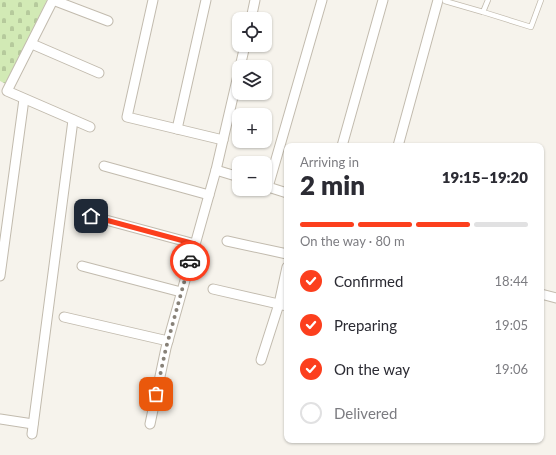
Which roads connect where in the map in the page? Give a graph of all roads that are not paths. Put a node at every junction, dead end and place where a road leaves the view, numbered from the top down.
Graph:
1 (53, 0) edge
2 (153, 0) edge
3 (206, 0) edge
4 (255, 0) edge
5 (322, 0) edge
6 (383, 0) edge
7 (438, 0) edge
8 (445, 0) edge
9 (488, 0) edge
10 (541, 0) edge
11 (252, 12) edge
12 (483, 12) junction
13 (108, 21) dead end
14 (32, 44) junction
15 (99, 73) dead end
16 (3, 90) edge
17 (24, 99) junction
18 (232, 100) edge
19 (73, 120) junction
20 (90, 127) dead end
21 (177, 129) junction
22 (223, 140) junction
23 (343, 143) edge
24 (399, 143) edge
25 (104, 166) dead end
26 (272, 166) edge
27 (216, 170) junction
28 (232, 175) edge
29 (272, 188) edge
30 (284, 192) edge
31 (209, 195) junction
32 (91, 216) dead end
33 (227, 241) dead end
34 (195, 244) junction
35 (284, 253) edge
36 (82, 266) dead end
37 (0, 276) edge
38 (213, 289) dead end
39 (181, 292) junction
40 (544, 295) edge
41 (556, 298) edge
42 (283, 305) edge
43 (64, 317) dead end
44 (168, 341) junction
45 (261, 360) dead end
46 (0, 419) edge
47 (33, 424) junction
48 (150, 424) dead end
49 (32, 434) dead end

1 - 13 street
1 - 14 street
2 - 21 street
3 - 21 street
4 - 11 street
5 - 26 street
6 - 23 street
7 - 24 street
8 - 12 lane
9 - 12 lane
10 - 12 lane
14 - 15 street
14 - 16 street
16 - 17 street
17 - 19 street
17 - 37 street
18 - 22 street
19 - 20 street
19 - 47 street
21 - 22 street
22 - 27 street
25 - 31 street
27 - 28 street
27 - 31 street
29 - 30 street
31 - 34 street
32 - 34 street
33 - 35 street
34 - 39 street
36 - 39 street
38 - 42 street
39 - 44 street
40 - 41 street
42 - 45 street
43 - 44 street
44 - 48 street
46 - 47 street
47 - 49 street

